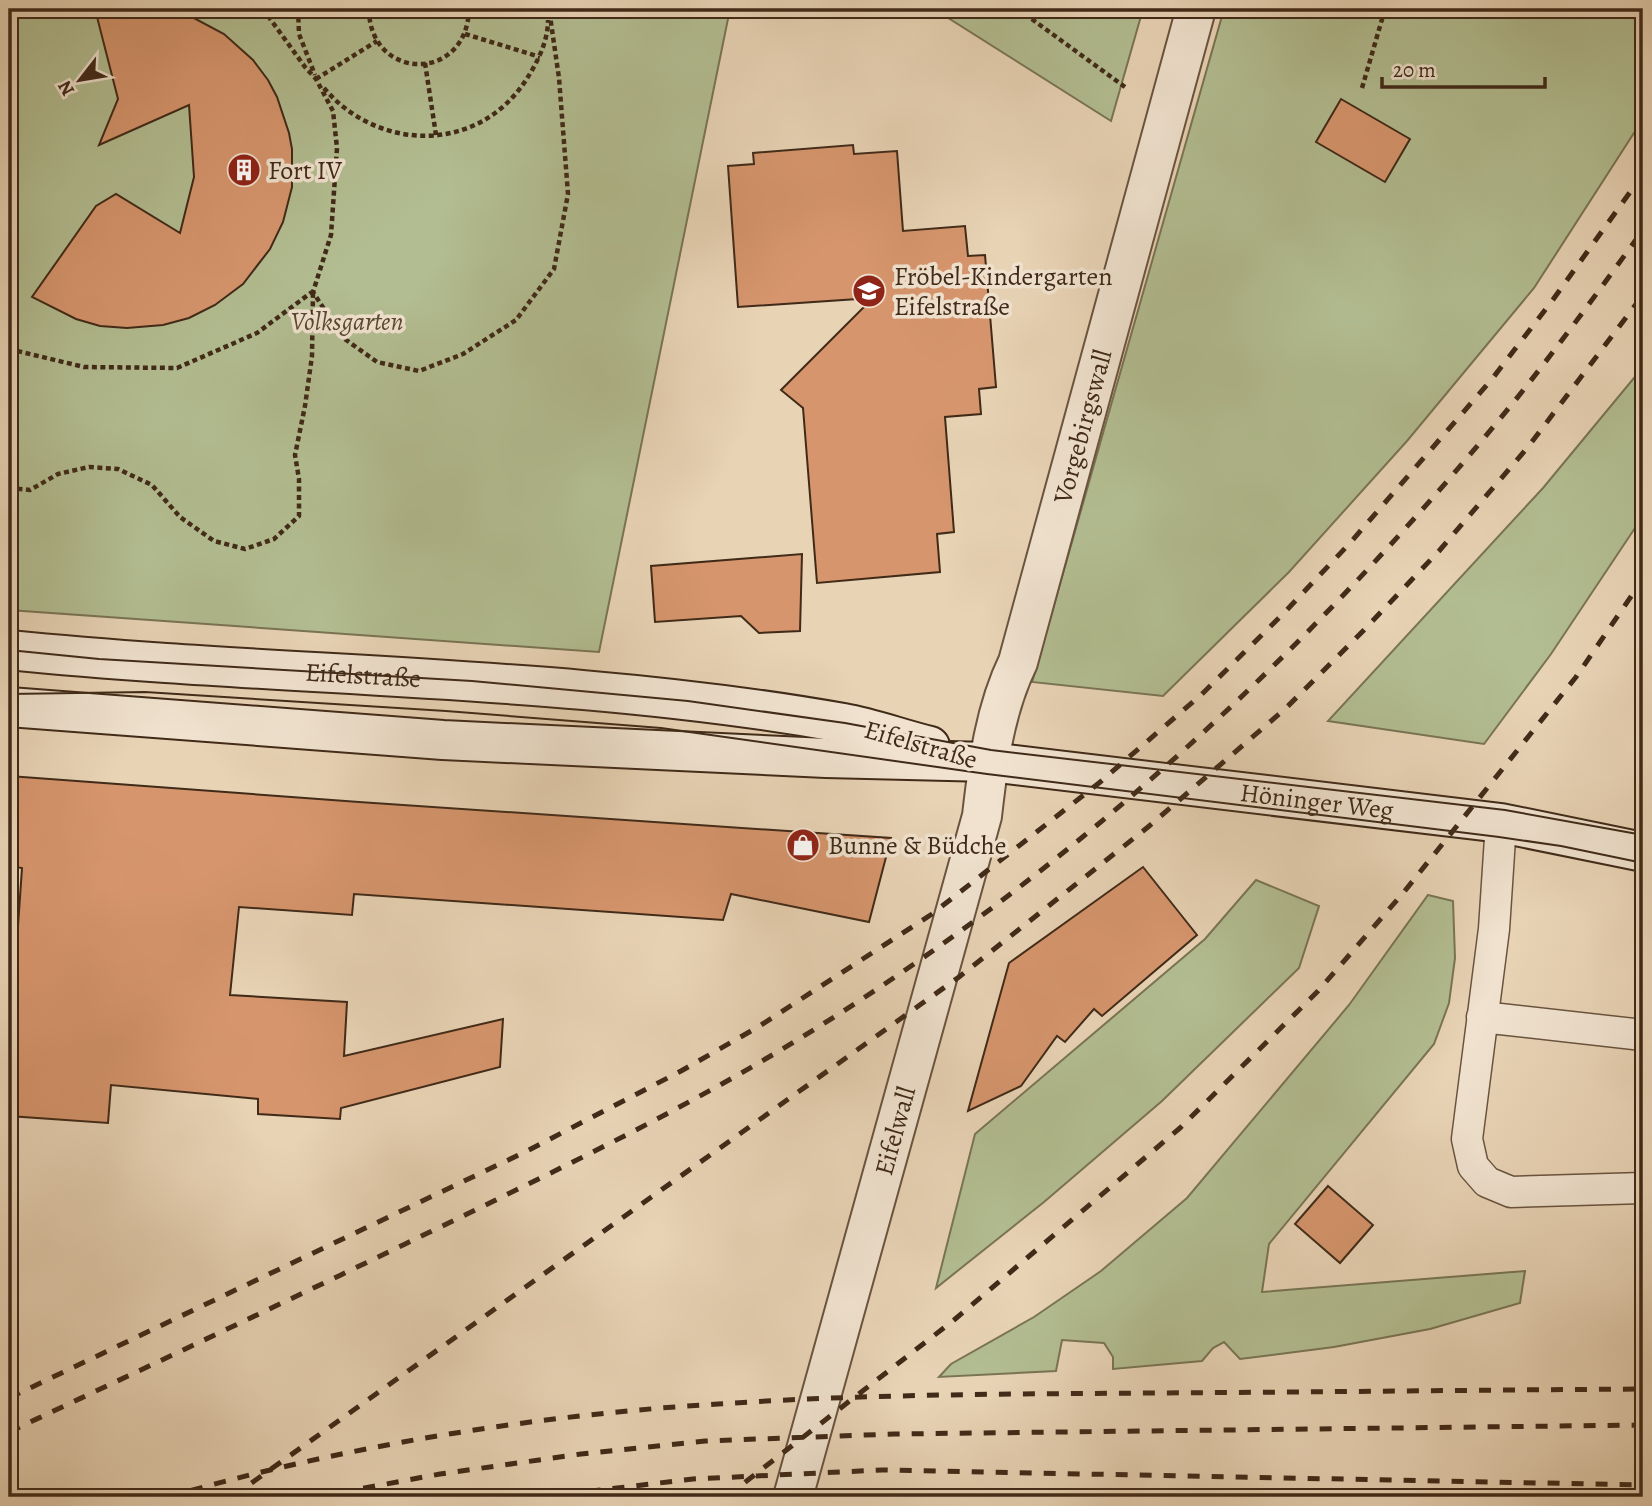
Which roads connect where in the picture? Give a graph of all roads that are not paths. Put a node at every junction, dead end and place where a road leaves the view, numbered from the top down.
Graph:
1 (1196, 9) edge
2 (9, 650) edge
3 (9, 707) edge
4 (989, 762) junction
5 (1501, 824) junction
6 (1643, 852) edge
7 (1482, 1017) junction
8 (1643, 1035) edge
9 (1643, 1188) edge
10 (793, 1497) edge

1 - 4 street, Vorgebirgswall
2 - 4 street, Eifelstraße
3 - 4 street, Eifelstraße
4 - 5 street, Höninger Weg
4 - 10 street, Eifelwall
5 - 6 street, Höninger Weg
5 - 7 lane
7 - 8 lane
7 - 9 lane

